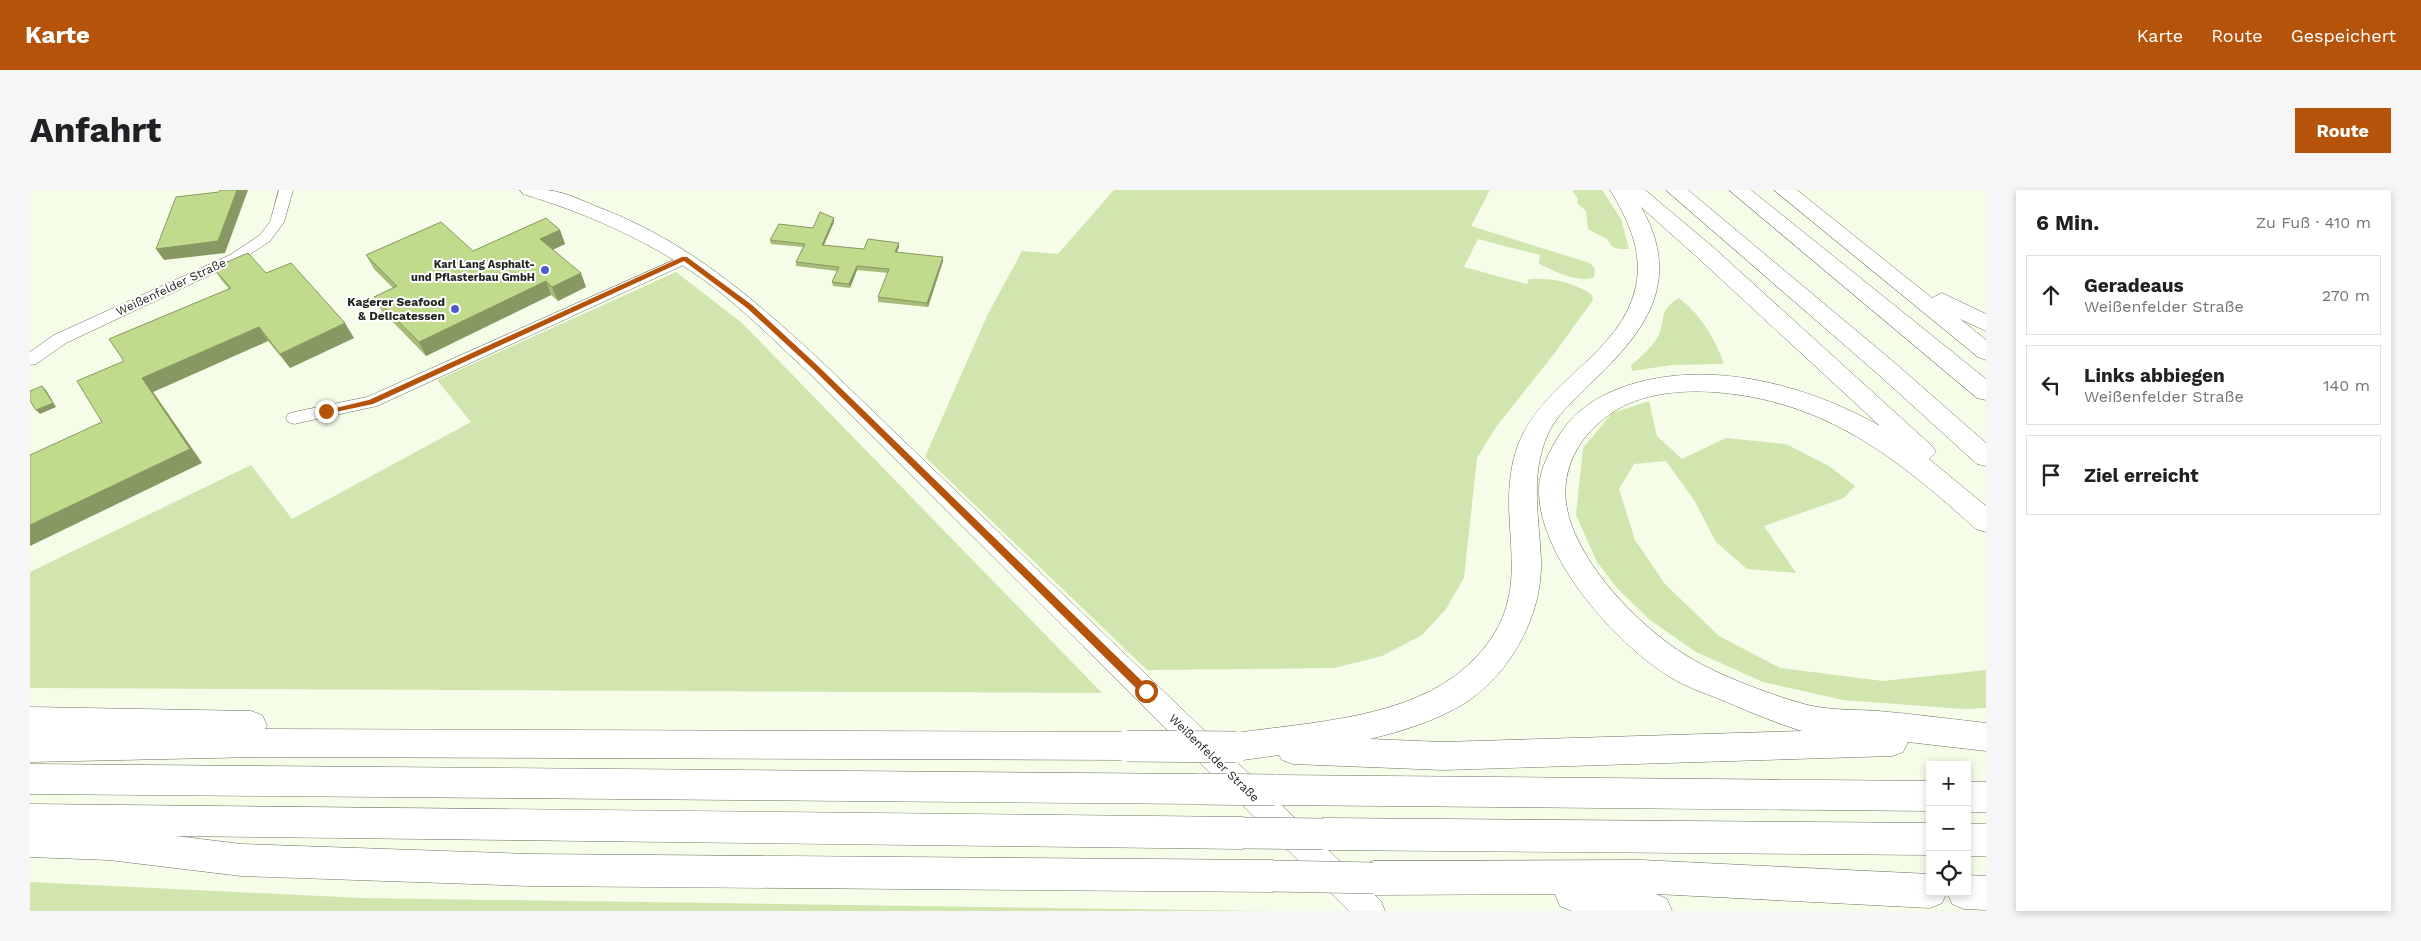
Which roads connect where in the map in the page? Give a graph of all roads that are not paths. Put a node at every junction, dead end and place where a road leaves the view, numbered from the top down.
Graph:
1 (286, 190) edge
2 (529, 190) edge
3 (1620, 190) edge
4 (1633, 190) edge
5 (1676, 190) edge
6 (1739, 190) edge
7 (1784, 190) edge
8 (1850, 242) junction
9 (685, 258) junction
10 (1986, 324) edge
11 (1986, 352) edge
12 (30, 360) edge
13 (1986, 392) edge
14 (294, 418) dead end
15 (1986, 457) edge
16 (929, 478) joint
17 (1986, 512) edge
18 (1986, 522) edge
19 (30, 721) edge
20 (1986, 738) edge
21 (358, 745) junction
22 (1236, 747) junction
23 (30, 748) edge
24 (30, 779) edge
25 (1926, 796) edge
26 (1971, 797) edge
27 (1986, 797) edge
28 (30, 819) edge
29 (1926, 839) edge
30 (1971, 840) edge
31 (1986, 840) edge
32 (30, 841) edge
33 (1464, 879) junction
34 (1926, 891) edge
35 (1971, 892) edge
36 (1986, 893) edge
37 (1370, 911) edge
38 (1655, 911) edge

1 - 12 street, Weißenfelder Straße
2 - 9 street, Weißenfelder Straße
3 - 22 highway
4 - 17 highway
5 - 15 highway
6 - 13 highway
7 - 8 highway
8 - 10 highway
8 - 11 highway
9 - 14 street
9 - 16 street, Weißenfelder Straße
16 - 37 street, Weißenfelder Straße
18 - 20 highway
19 - 21 highway
20 - 22 highway
21 - 22 highway, bridge
21 - 23 highway
24 - 25 highway, bridge
26 - 27 highway
28 - 29 highway, bridge
30 - 31 highway
32 - 33 highway, bridge
33 - 34 highway
33 - 38 highway
35 - 36 highway

